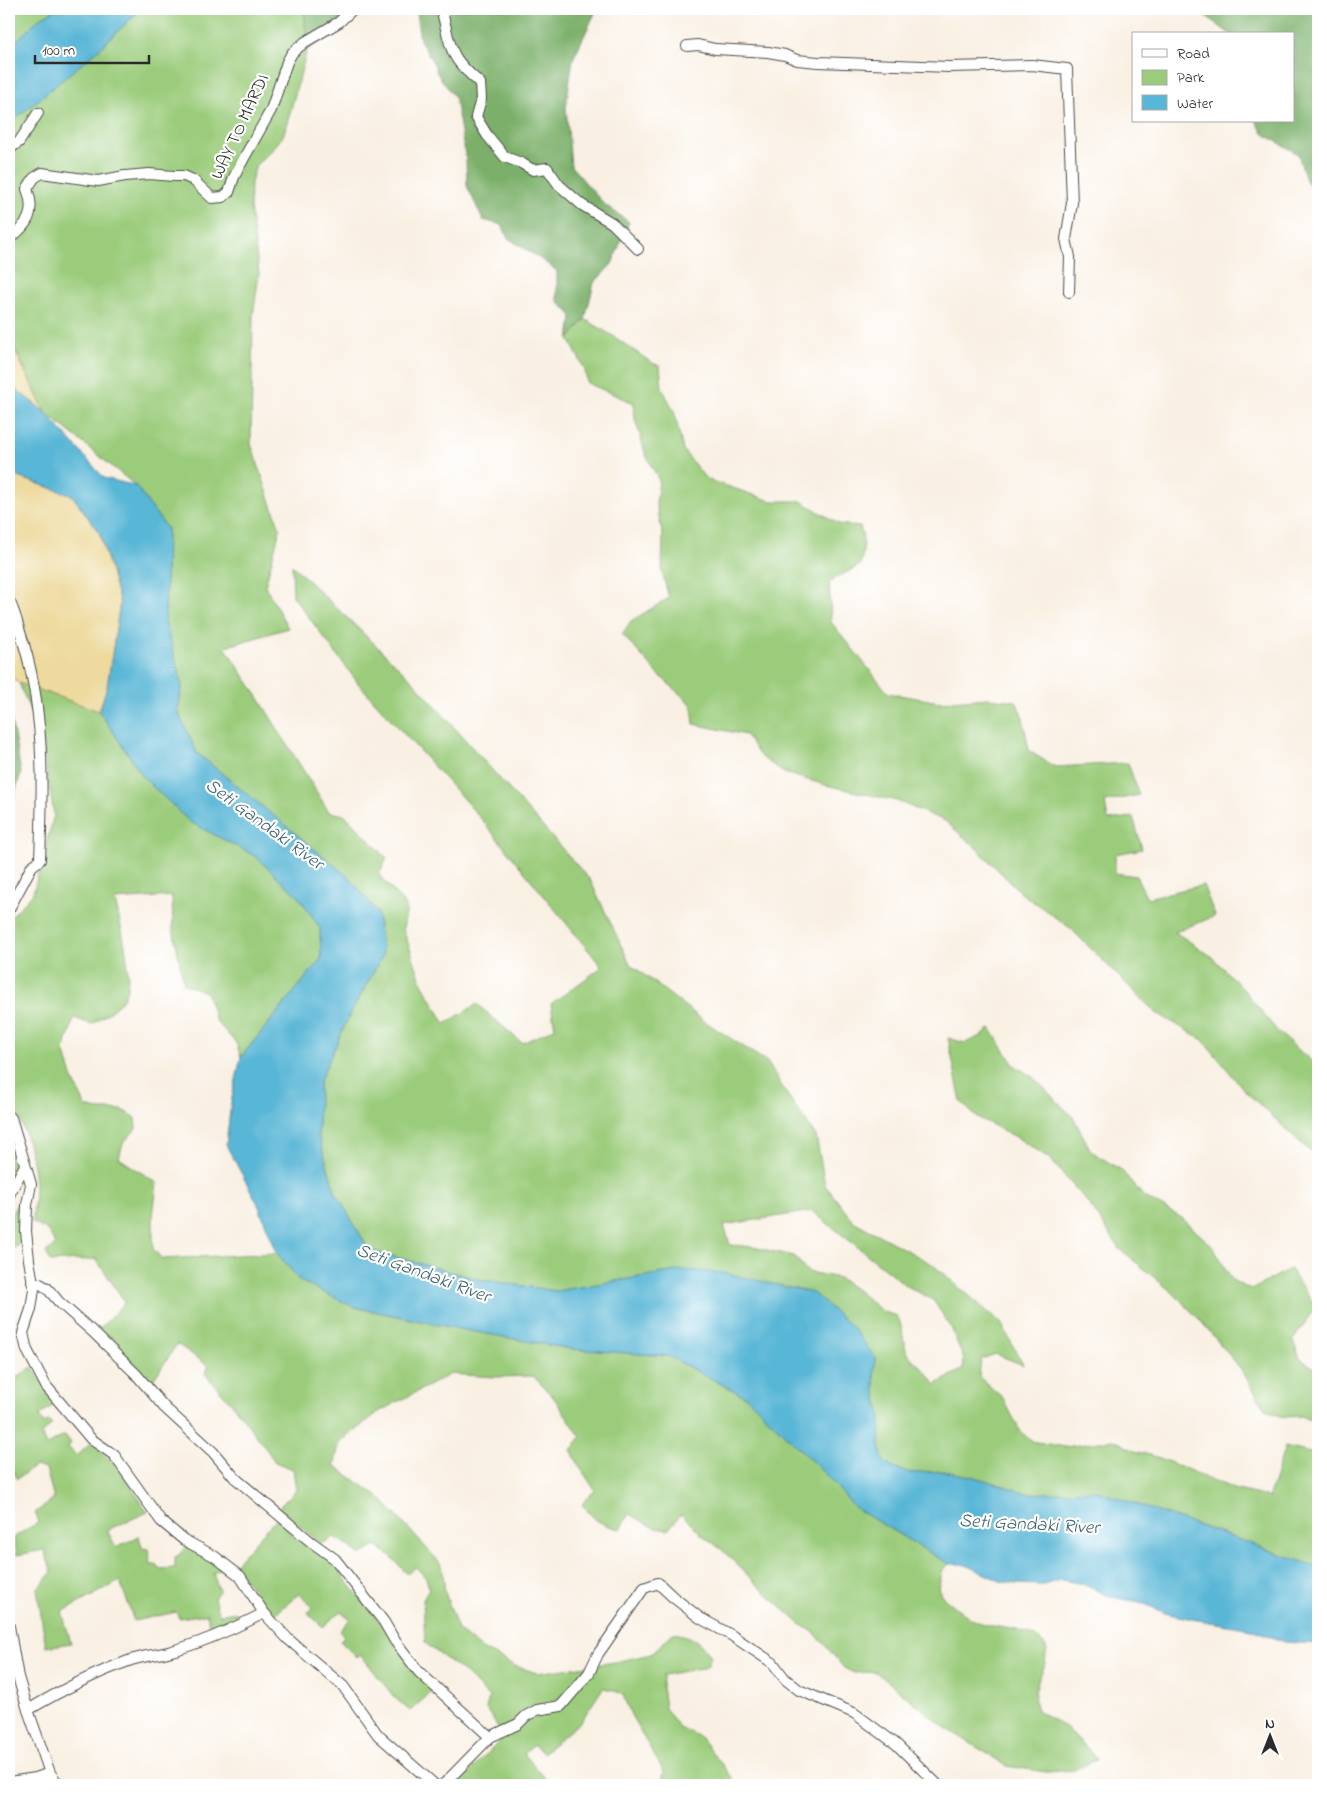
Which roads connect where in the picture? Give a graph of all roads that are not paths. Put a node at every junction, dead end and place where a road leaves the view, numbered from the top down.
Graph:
1 (353, 9) edge
2 (441, 9) edge
3 (686, 46) dead end
4 (38, 113) dead end
5 (9, 149) edge
6 (9, 239) edge
7 (638, 249) dead end
8 (1069, 292) dead end
9 (9, 600) edge
10 (9, 909) edge
11 (9, 1118) edge
12 (24, 1167) junction
13 (9, 1195) edge
14 (32, 1282) junction
15 (264, 1613) junction
16 (9, 1626) edge
17 (28, 1710) junction
18 (490, 1738) junction
19 (50, 1773) junction
20 (9, 1782) edge
21 (59, 1785) edge
22 (435, 1785) edge
23 (443, 1785) edge
24 (938, 1785) edge

1 - 6 street, WAY TO MARDI
2 - 7 street
3 - 8 street
4 - 5 street
9 - 10 street
11 - 12 street
12 - 13 street
12 - 14 street
14 - 15 street
14 - 18 street
15 - 17 street
15 - 22 street
16 - 17 street
17 - 19 street
18 - 23 street
18 - 24 street
19 - 20 street
19 - 21 street

